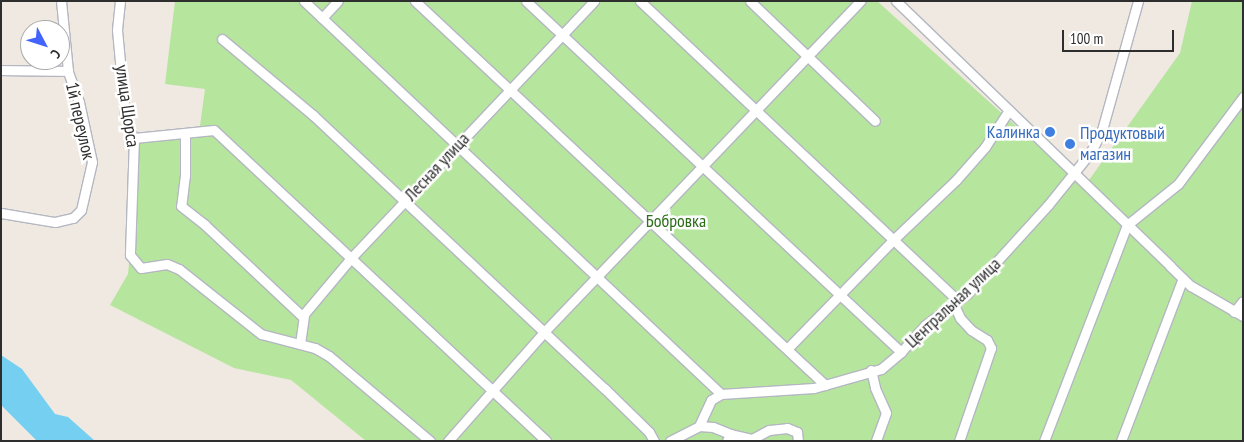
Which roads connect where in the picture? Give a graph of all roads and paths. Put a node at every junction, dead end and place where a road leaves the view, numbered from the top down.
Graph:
1 (61, 1) edge
2 (120, 1) edge
3 (304, 1) edge
4 (338, 1) edge
5 (415, 1) edge
6 (526, 1) edge
7 (594, 1) edge
8 (640, 1) edge
9 (750, 1) edge
10 (860, 1) edge
11 (896, 1) edge
12 (1138, 1) edge
13 (322, 18) junction
14 (562, 34) junction
15 (222, 39) dead end
16 (807, 56) junction
17 (1, 70) edge
18 (68, 71) junction
19 (510, 90) junction
20 (1243, 97) edge
21 (1009, 110) junction
22 (756, 111) junction
23 (875, 121) dead end
24 (185, 133) junction
25 (134, 138) junction
26 (457, 145) junction
27 (702, 166) junction
28 (1072, 174) junction
29 (405, 201) junction
30 (1, 213) edge
31 (651, 222) junction
32 (1127, 226) junction
33 (893, 240) junction
34 (350, 258) junction
35 (598, 277) junction
36 (1182, 278) junction
37 (838, 294) junction
38 (1243, 300) edge
39 (956, 303) junction
40 (1239, 314) edge
41 (303, 317) junction
42 (544, 332) junction
43 (300, 344) junction
44 (787, 349) junction
45 (901, 352) junction
46 (871, 370) junction
47 (825, 385) junction
48 (493, 391) junction
49 (721, 394) junction
50 (699, 426) junction
51 (729, 437) edge
52 (430, 441) edge
53 (448, 441) edge
54 (546, 441) edge
55 (654, 441) edge
56 (670, 441) edge
57 (798, 441) edge
58 (876, 441) edge
59 (958, 441) edge
60 (1044, 441) edge
61 (1121, 441) edge

1 - 18 street, 1й переулок
2 - 25 street, улица Щорса
3 - 13 street
4 - 13 street
5 - 19 street
6 - 14 street
7 - 14 street, Лесная улица
8 - 22 street
9 - 16 street
10 - 16 street
11 - 21 street
12 - 28 street, Центральная улица
13 - 26 street
14 - 19 street, Лесная улица
14 - 27 street
15 - 29 street
16 - 22 street
16 - 23 street
17 - 18 street
18 - 30 street, 1й переулок
19 - 26 street, Лесная улица
19 - 31 street
20 - 32 street
21 - 28 street
21 - 33 street
22 - 27 street
22 - 33 street
24 - 25 street
24 - 34 street
24 - 41 street
25 - 43 street, улица Щорса
26 - 29 street, Лесная улица
26 - 35 street
27 - 31 street
27 - 37 street
28 - 32 street
28 - 39 street, Центральная улица
29 - 34 street, Лесная улица
29 - 42 street
31 - 35 street
31 - 44 street
32 - 36 street
32 - 60 street
33 - 37 street
33 - 39 street
34 - 41 street, Лесная улица
34 - 48 street
35 - 42 street
35 - 49 street
36 - 40 street
36 - 61 street
37 - 44 street
37 - 45 street
38 - 40 street
39 - 45 street, Центральная улица
39 - 59 street
41 - 43 street
42 - 48 street
42 - 55 street
43 - 52 street
44 - 47 street
45 - 46 street, Центральная улица
46 - 47 street, Центральная улица
46 - 58 street
47 - 49 street, Центральная улица
48 - 53 street
48 - 54 street
49 - 50 street
50 - 51 street
50 - 56 street
51 - 57 street

